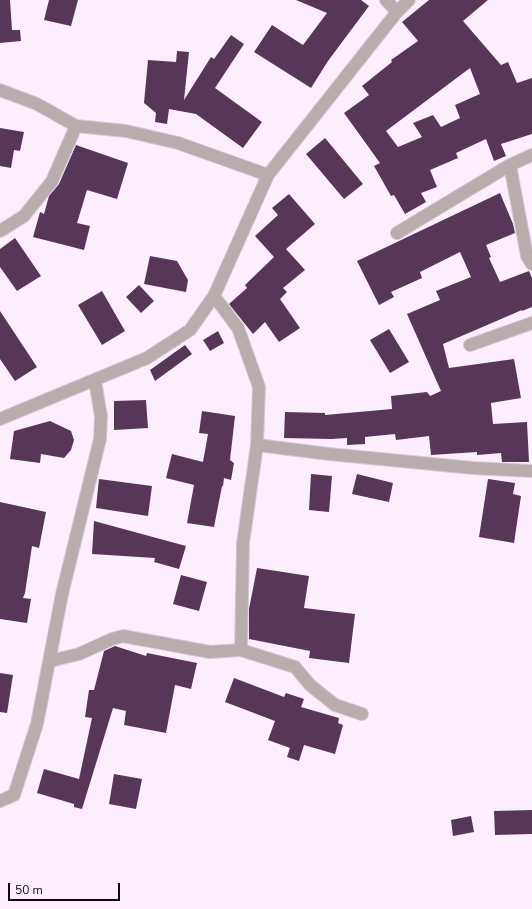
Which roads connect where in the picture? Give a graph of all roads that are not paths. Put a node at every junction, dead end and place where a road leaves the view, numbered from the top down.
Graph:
1 (386, 0) edge
2 (409, 0) edge
3 (397, 12) junction
4 (0, 90) edge
5 (76, 126) junction
6 (532, 156) edge
7 (510, 165) junction
8 (268, 175) junction
9 (0, 230) edge
10 (396, 233) dead end
11 (532, 264) edge
12 (214, 296) junction
13 (532, 323) edge
14 (470, 344) dead end
15 (95, 381) junction
16 (0, 419) edge
17 (257, 444) junction
18 (532, 471) edge
19 (241, 650) junction
20 (50, 661) junction
21 (362, 714) dead end
22 (0, 801) edge

1 - 3 street
2 - 3 street
3 - 8 street
4 - 5 street
5 - 8 street
5 - 9 street
6 - 7 street
7 - 10 street
7 - 11 street
8 - 12 street
12 - 15 street
12 - 17 street
13 - 14 street
15 - 16 street
15 - 20 street
17 - 18 street
17 - 19 street
19 - 20 street
19 - 21 street
20 - 22 street

